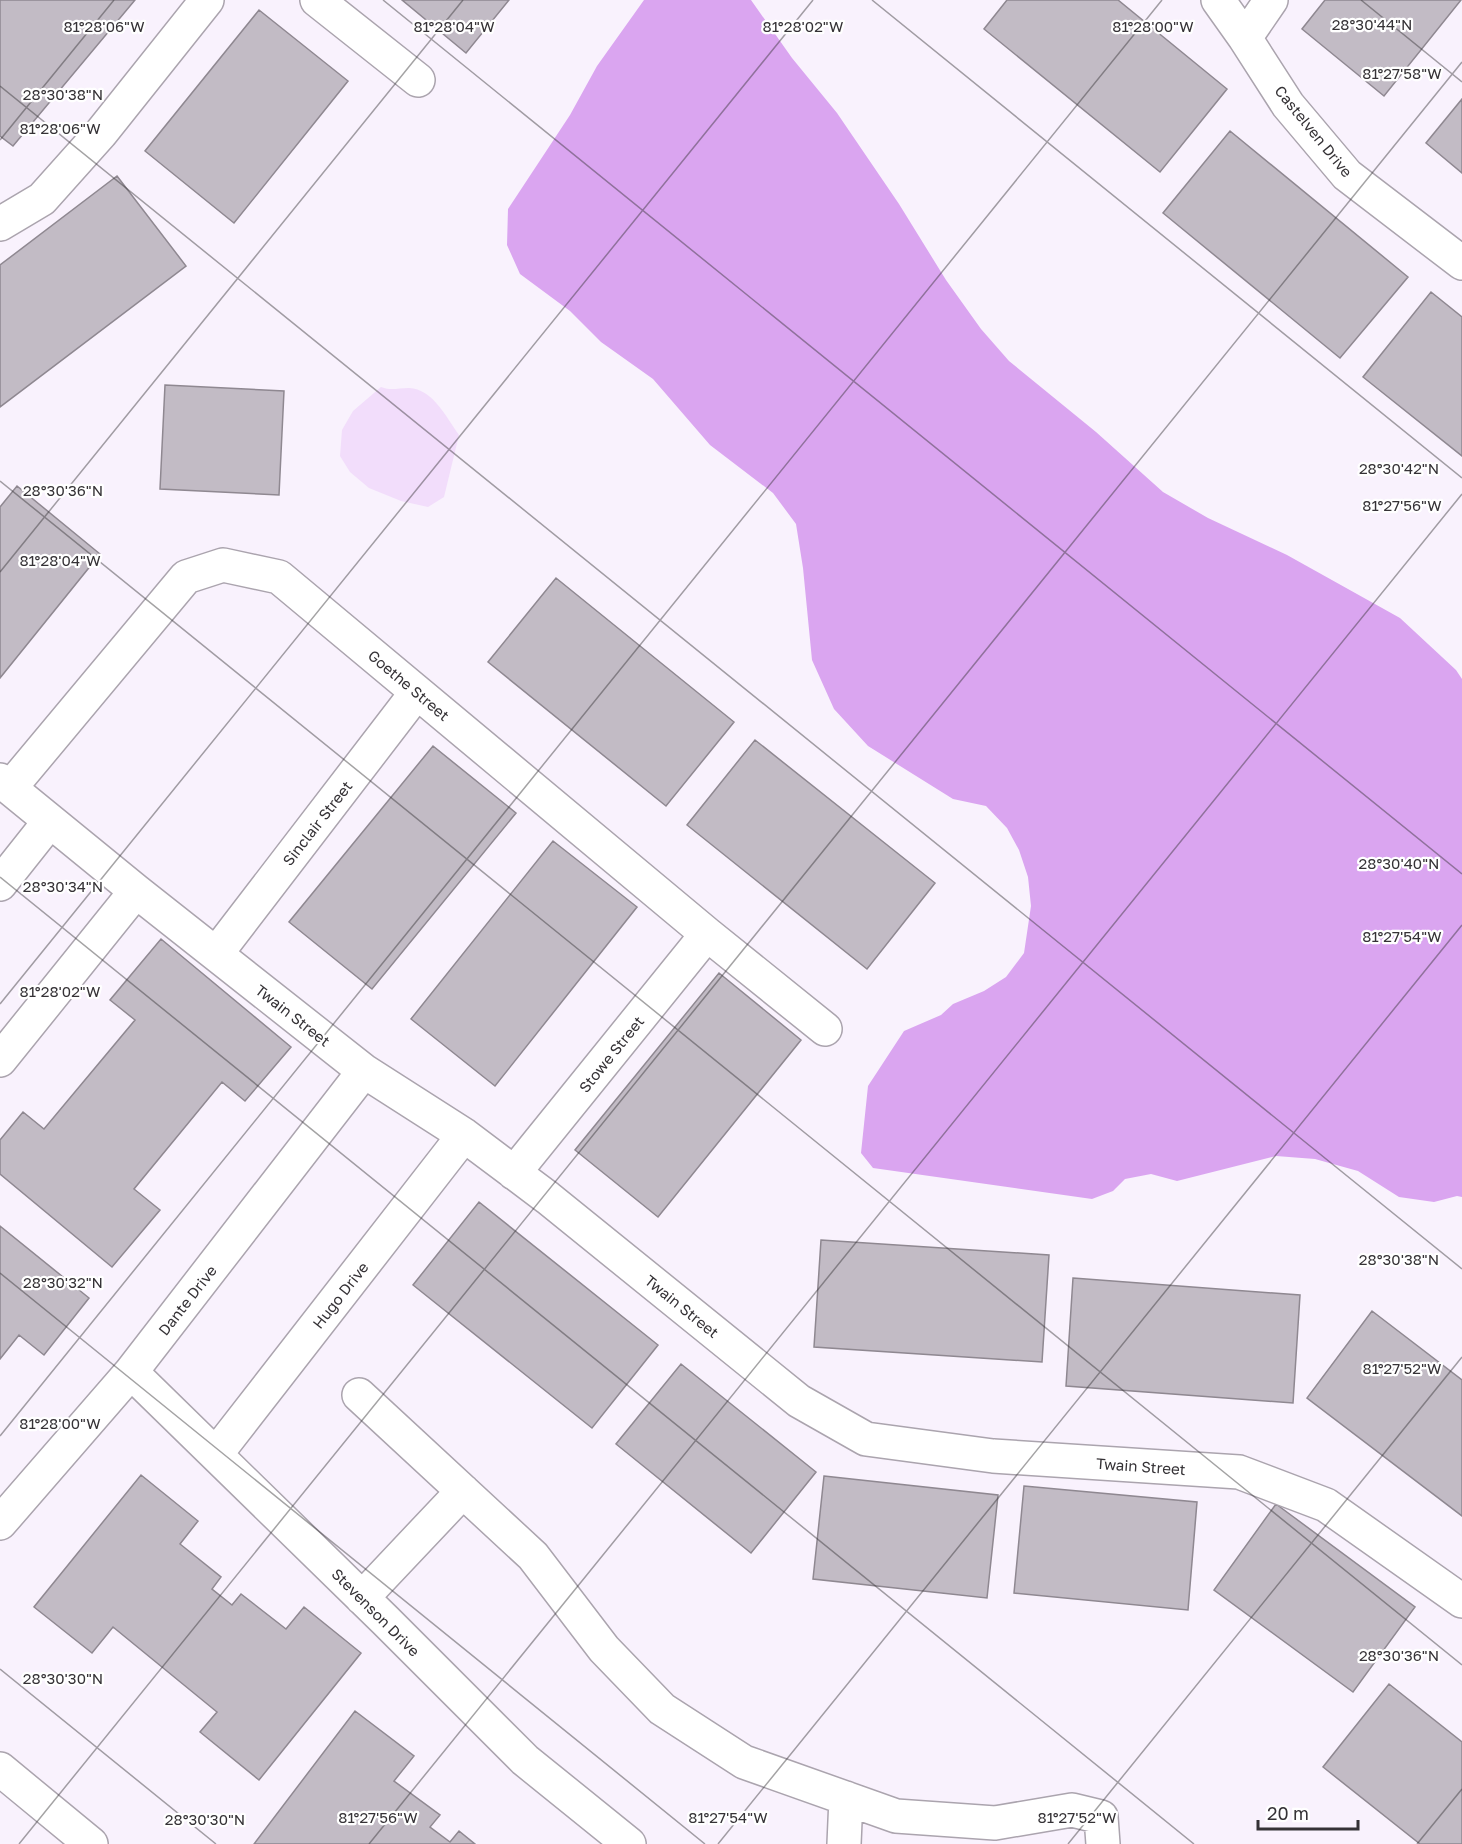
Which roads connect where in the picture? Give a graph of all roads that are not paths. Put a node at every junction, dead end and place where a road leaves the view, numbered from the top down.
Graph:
1 (207, 0) edge
2 (317, 0) edge
3 (1218, 0) edge
4 (1271, 0) edge
5 (1245, 38) junction
6 (418, 80) dead end
7 (0, 224) edge
8 (1462, 263) edge
9 (417, 692) junction
10 (5, 784) edge
11 (50, 821) junction
12 (0, 884) edge
13 (136, 891) junction
14 (707, 934) junction
15 (216, 954) junction
16 (825, 1029) dead end
17 (0, 1060) edge
18 (364, 1071) junction
19 (464, 1136) junction
20 (514, 1173) junction
21 (131, 1372) junction
22 (359, 1395) dead end
23 (216, 1454) junction
24 (463, 1491) junction
25 (0, 1523) edge
26 (362, 1598) junction
27 (1462, 1601) edge
28 (0, 1769) edge
29 (846, 1798) junction
30 (91, 1844) edge
31 (628, 1844) edge
32 (844, 1844) edge
33 (1103, 1844) edge

1 - 7 street
2 - 6 street
3 - 5 street, Castelven Drive
4 - 5 street
5 - 8 street, Castelven Drive
9 - 10 street, Goethe Street
9 - 14 street, Goethe Street
9 - 15 street, Sinclair Street
10 - 11 street, Twain Street
11 - 12 street
11 - 13 street, Twain Street
13 - 15 street, Twain Street
13 - 17 street
14 - 16 street, Goethe Street
14 - 20 street, Stowe Street
15 - 18 street, Twain Street
18 - 19 street, Twain Street
18 - 21 street, Dante Drive
19 - 20 street, Twain Street
19 - 23 street, Hugo Drive
20 - 27 street, Twain Street
21 - 23 street, Stevenson Drive
21 - 25 street, Dante Drive
22 - 24 street
23 - 26 street, Stevenson Drive
24 - 26 street
24 - 29 street
26 - 31 street, Stevenson Drive
28 - 30 street
29 - 32 street
29 - 33 street

